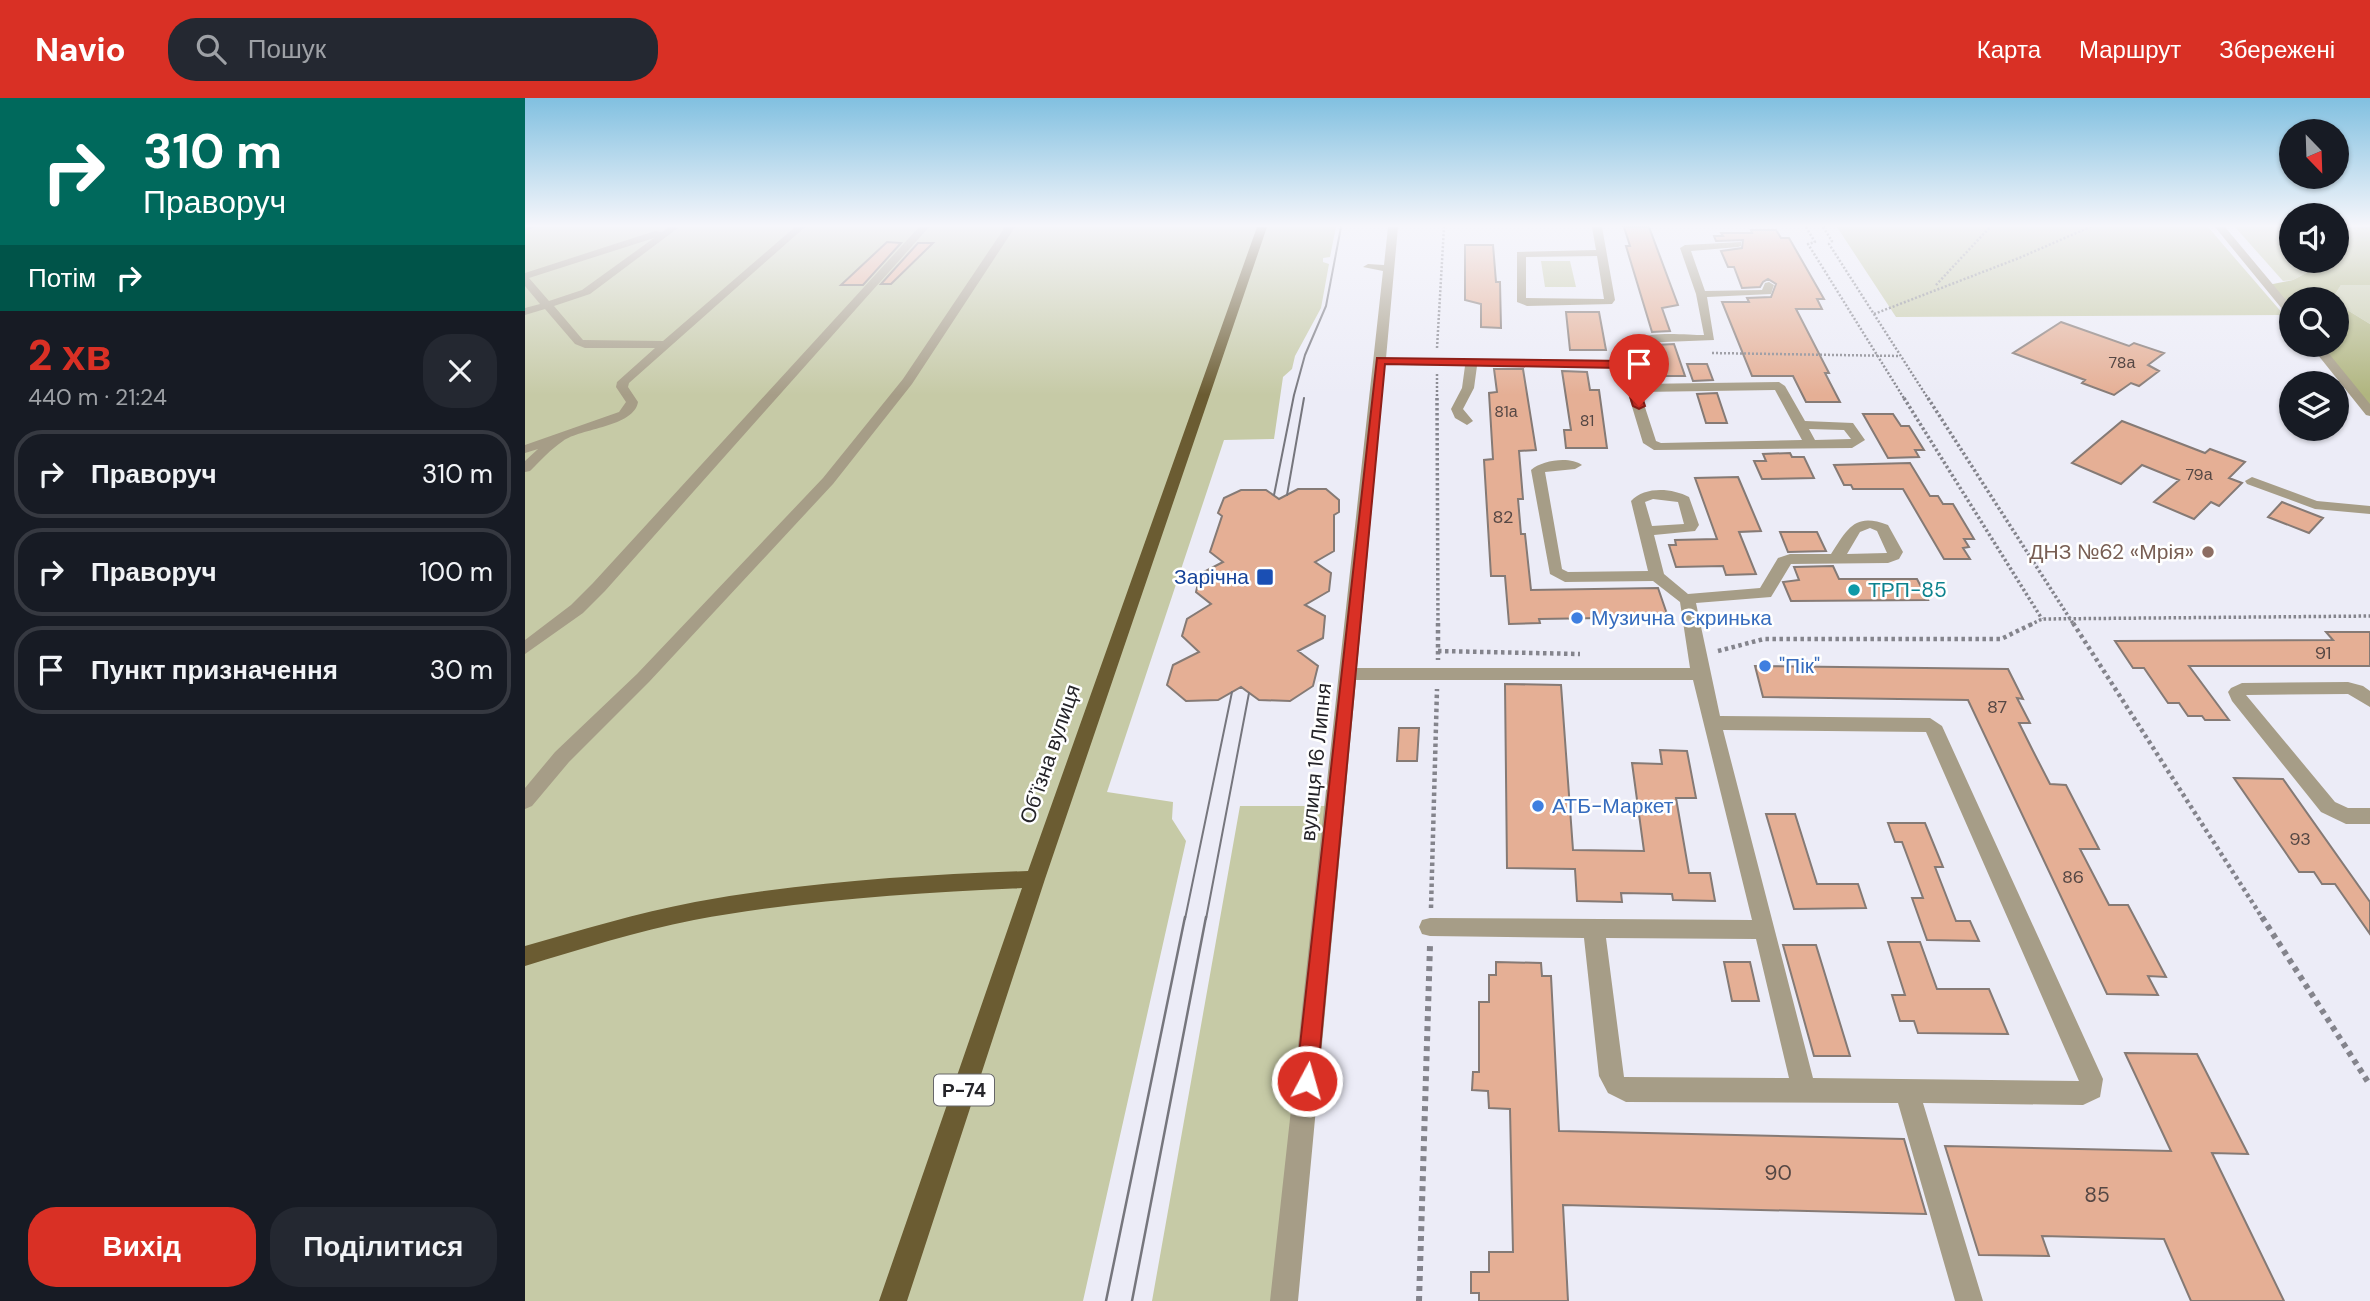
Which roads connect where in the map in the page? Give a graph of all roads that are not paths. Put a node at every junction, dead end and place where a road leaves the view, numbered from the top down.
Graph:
1 (529, 283) edge
2 (598, 283) edge
3 (735, 283) edge
4 (873, 283) edge
5 (973, 283) edge
6 (1242, 283) edge
7 (1388, 283) edge
8 (1521, 283) edge
9 (1605, 283) edge
10 (1697, 283) edge
11 (2266, 283) edge
12 (1769, 285) dead end
13 (1701, 294) junction
14 (2279, 298) edge
15 (546, 307) junction
16 (525, 312) edge
17 (665, 344) junction
18 (2326, 357) edge
19 (1380, 361) junction
20 (1472, 361) junction
21 (1625, 364) junction
22 (1633, 388) junction
23 (2370, 412) edge
24 (1467, 421) dead end
25 (1801, 425) junction
26 (559, 438) junction
27 (1811, 444) junction
28 (525, 449) edge
29 (1575, 465) dead end
30 (525, 468) edge
31 (2252, 481) dead end
32 (2370, 510) edge
33 (1646, 531) dead end
34 (1837, 556) dead end
35 (1657, 576) junction
36 (1687, 598) junction
37 (525, 648) edge
38 (1699, 665) junction
39 (1348, 674) junction
40 (2370, 701) edge
41 (1713, 723) junction
42 (525, 801) edge
43 (2370, 817) edge
44 (1035, 879) junction
45 (1430, 927) road end
46 (1594, 929) junction
47 (1765, 930) junction
48 (525, 956) edge
49 (1804, 1090) junction
50 (1907, 1090) junction
51 (893, 1301) edge
52 (1284, 1301) edge
53 (1969, 1301) edge

1 - 15 street
2 - 15 street
3 - 17 street
4 - 37 street
5 - 42 street
6 - 44 main road, Обʼїзна вулиця / Р-74
7 - 19 street, вулиця 16 Липня
8 - 9 street
10 - 13 street
11 - 14 street
12 - 13 street
13 - 21 street
15 - 16 street
15 - 17 street
17 - 26 street
18 - 23 street
19 - 20 street
19 - 39 street, вулиця 16 Липня
20 - 21 street
20 - 24 street
21 - 22 street
22 - 25 street
22 - 27 street
25 - 27 street
25 - 27 street
26 - 28 street
26 - 30 street
29 - 35 street
31 - 32 street
33 - 35 street
34 - 36 street
35 - 36 street
36 - 38 street
38 - 39 street
38 - 41 street
39 - 52 street, вулиця 16 Липня
40 - 43 street
41 - 47 street
41 - 50 street
44 - 48 main road
44 - 51 main road, Обʼїзна вулиця / Р-74
45 - 46 street
46 - 47 street
46 - 49 street
47 - 49 street
49 - 50 street
50 - 53 street

